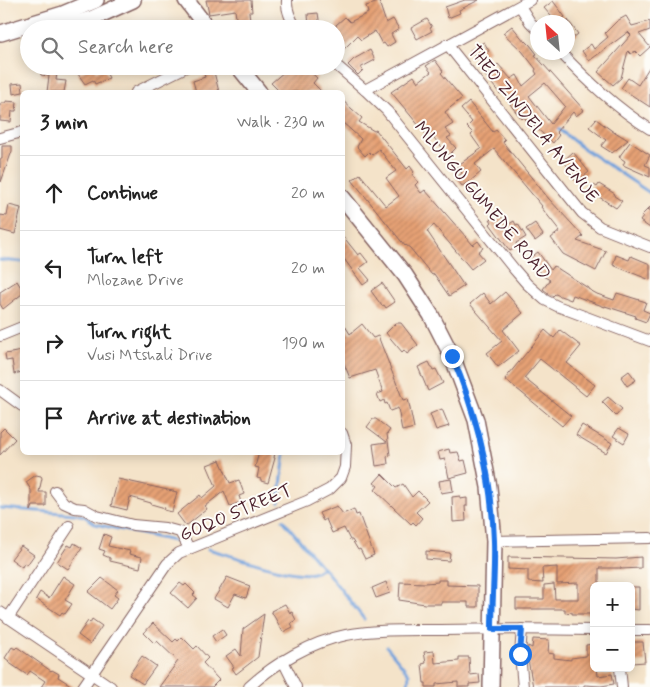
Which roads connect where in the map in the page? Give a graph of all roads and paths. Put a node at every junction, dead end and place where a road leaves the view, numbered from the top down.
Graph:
1 (96, 0) edge
2 (133, 0) edge
3 (287, 0) edge
4 (530, 0) edge
5 (190, 3) edge
6 (520, 6) junction
7 (43, 20) edge
8 (87, 20) edge
9 (202, 20) edge
10 (292, 20) edge
11 (530, 22) edge
12 (20, 27) edge
13 (0, 33) edge
14 (20, 34) edge
15 (447, 44) junction
16 (568, 60) edge
17 (345, 73) edge
18 (170, 75) edge
19 (245, 75) edge
20 (140, 90) edge
21 (257, 90) edge
22 (365, 90) junction
23 (650, 129) edge
24 (20, 133) edge
25 (0, 138) edge
26 (345, 201) edge
27 (650, 247) edge
28 (20, 328) edge
29 (0, 336) edge
30 (650, 341) edge
31 (0, 390) edge
32 (20, 405) edge
33 (345, 446) edge
34 (55, 491) dead end
35 (69, 526) dead end
36 (650, 538) edge
37 (494, 541) junction
38 (189, 548) junction
39 (4, 615) edge
40 (492, 629) junction
41 (522, 629) junction
42 (590, 630) edge
43 (635, 630) edge
44 (650, 630) edge
45 (284, 661) junction
46 (620, 672) edge
47 (92, 674) junction
48 (83, 687) edge
49 (110, 687) edge
50 (249, 687) edge
51 (296, 687) edge
52 (491, 687) edge
53 (523, 687) edge
54 (622, 687) edge

1 - 7 street
2 - 8 street
3 - 10 street
4 - 6 street
5 - 9 street
6 - 11 street
6 - 15 street
12 - 13 street
13 - 14 street
15 - 22 street
15 - 27 street, THEO ZINDELA AVENUE
16 - 23 street
17 - 22 street, MLUNGU GUMEDE ROAD
18 - 20 street
19 - 21 street
22 - 30 street, MLUNGU GUMEDE ROAD
24 - 25 street
26 - 37 street
28 - 29 street
31 - 32 street
33 - 38 street, GOQO STREET
34 - 38 street
35 - 39 street
36 - 37 street
37 - 40 street
38 - 47 street, GOQO STREET
39 - 47 street
40 - 41 street
40 - 45 street
40 - 52 street
41 - 42 street
41 - 53 street
43 - 44 street
45 - 50 street
45 - 51 street
46 - 54 street
47 - 48 street, GOQO STREET
47 - 49 street

